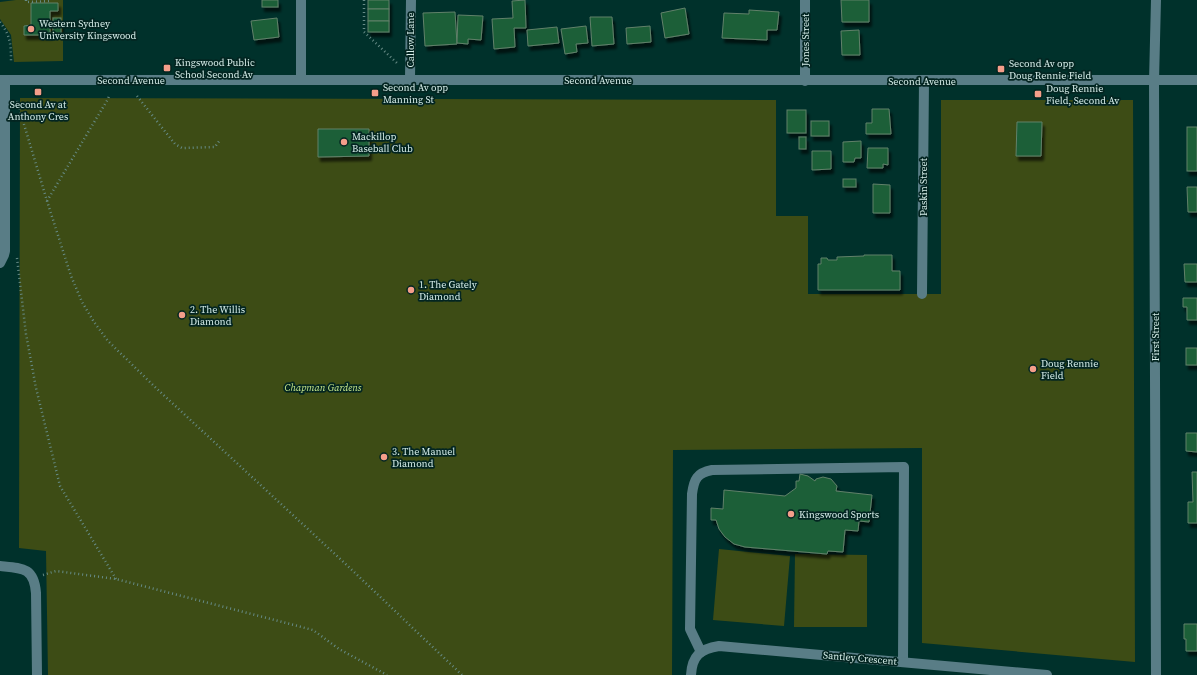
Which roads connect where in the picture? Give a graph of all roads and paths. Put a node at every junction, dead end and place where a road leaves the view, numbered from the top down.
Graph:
1 (26, 0) edge
2 (50, 0) edge
3 (301, 0) edge
4 (364, 0) edge
5 (411, 0) edge
6 (806, 0) edge
7 (1156, 0) edge
8 (0, 22) edge
9 (11, 63) dead end
10 (398, 64) dead end
11 (410, 79) junction
12 (3, 80) edge
13 (301, 80) junction
14 (805, 80) junction
15 (1154, 80) junction
16 (1197, 80) edge
17 (924, 81) junction
18 (109, 96) dead end
19 (137, 96) dead end
20 (13, 97) dead end
21 (220, 140) dead end
22 (47, 201) junction
23 (17, 258) dead end
24 (0, 263) edge
25 (922, 294) dead end
26 (0, 566) edge
27 (41, 575) dead end
28 (116, 579) junction
29 (701, 652) junction
30 (903, 662) junction
31 (37, 675) edge
32 (387, 675) edge
33 (462, 675) edge
34 (692, 675) edge
35 (1047, 675) edge
36 (1156, 675) edge

1 - 2 path
3 - 13 street
4 - 10 path
5 - 11 street, Callow Lane
6 - 14 street, Jones Street
7 - 15 street, First Street
8 - 9 path
11 - 13 street, Second Avenue
11 - 14 street, Second Avenue
12 - 13 street, Second Avenue
12 - 24 street
14 - 17 street, Second Avenue
15 - 16 street, Second Avenue
15 - 17 street, Second Avenue
15 - 36 street, First Street
17 - 25 street, Paskin Street
18 - 22 path
19 - 21 path
20 - 22 path
22 - 33 path
23 - 28 path
26 - 31 street
27 - 28 path
28 - 32 path
29 - 30 street, Santley Crescent
29 - 30 street
29 - 34 street
30 - 35 street, Santley Crescent

